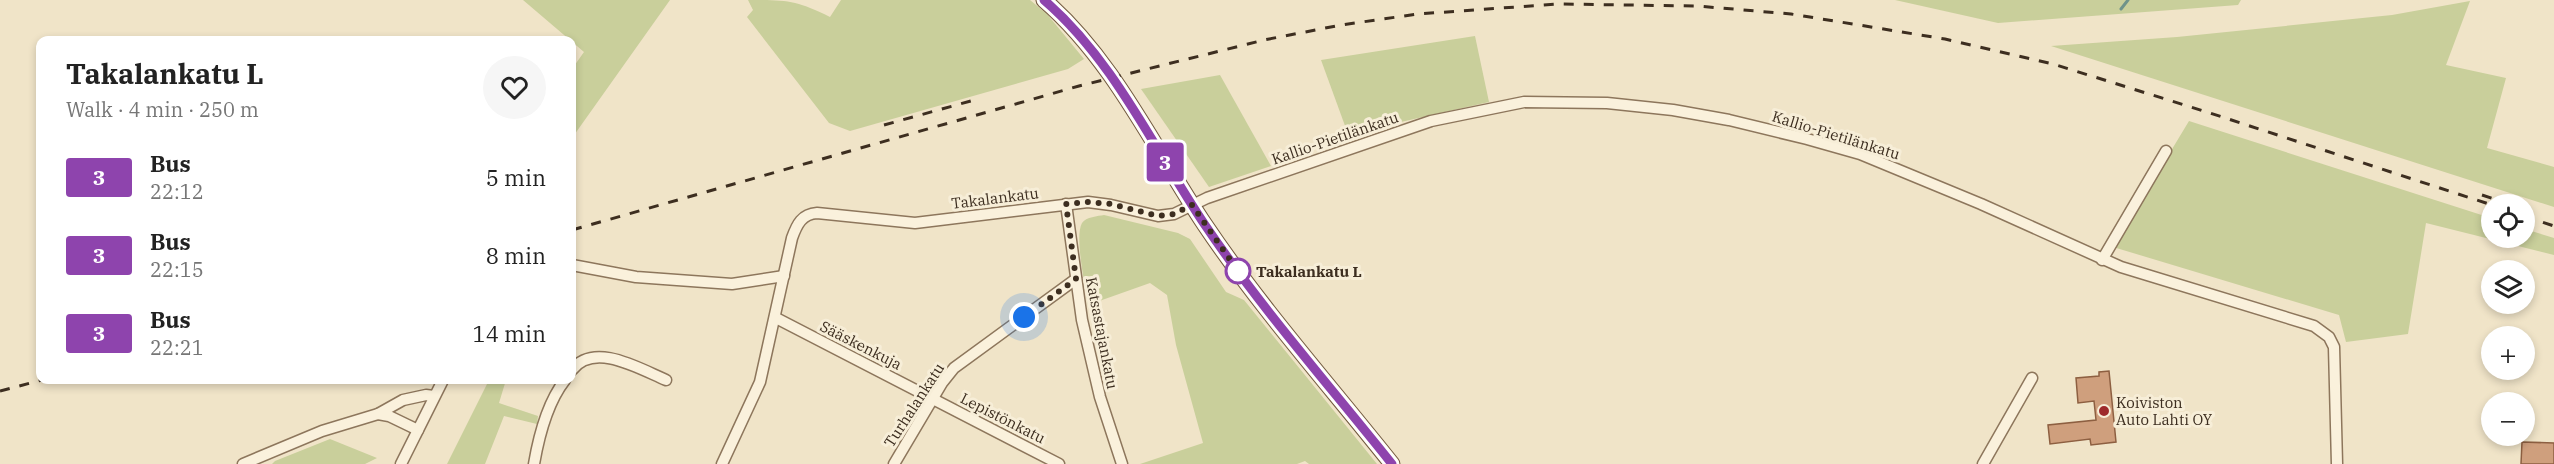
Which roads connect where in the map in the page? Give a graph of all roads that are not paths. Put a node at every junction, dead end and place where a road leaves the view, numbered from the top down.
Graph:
1 (1044, 0) edge
2 (2166, 151) dead end
3 (1066, 204) junction
4 (1192, 205) junction
5 (2102, 260) junction
6 (576, 266) edge
7 (784, 276) junction
8 (1076, 279) junction
9 (776, 318) junction
10 (576, 365) edge
11 (2032, 378) dead end
12 (666, 380) dead end
13 (441, 384) edge
14 (561, 384) edge
15 (434, 396) junction
16 (933, 399) junction
17 (378, 414) junction
18 (418, 430) junction
19 (243, 464) edge
20 (402, 464) edge
21 (534, 464) edge
22 (722, 464) edge
23 (894, 464) edge
24 (1059, 464) edge
25 (1122, 464) edge
26 (1392, 464) edge
27 (1983, 464) edge
28 (2337, 464) edge

1 - 4 street
2 - 5 street
3 - 4 street, Takalankatu
3 - 7 street, Takalankatu
3 - 8 street, Katsastajankatu
4 - 5 street, Kallio-Pietilänkatu
4 - 26 street
5 - 28 street, Kallio-Pietilänkatu
6 - 7 street
7 - 9 street
8 - 16 street, Turhalankatu
8 - 25 street, Katsastajankatu
9 - 16 street, Sääskenkuja
9 - 22 street
10 - 12 street
11 - 27 street
13 - 15 street
14 - 21 street
15 - 17 street
15 - 18 street
16 - 23 street, Turhalankatu
16 - 24 street, Lepistönkatu
17 - 18 street
17 - 19 street
18 - 20 street

